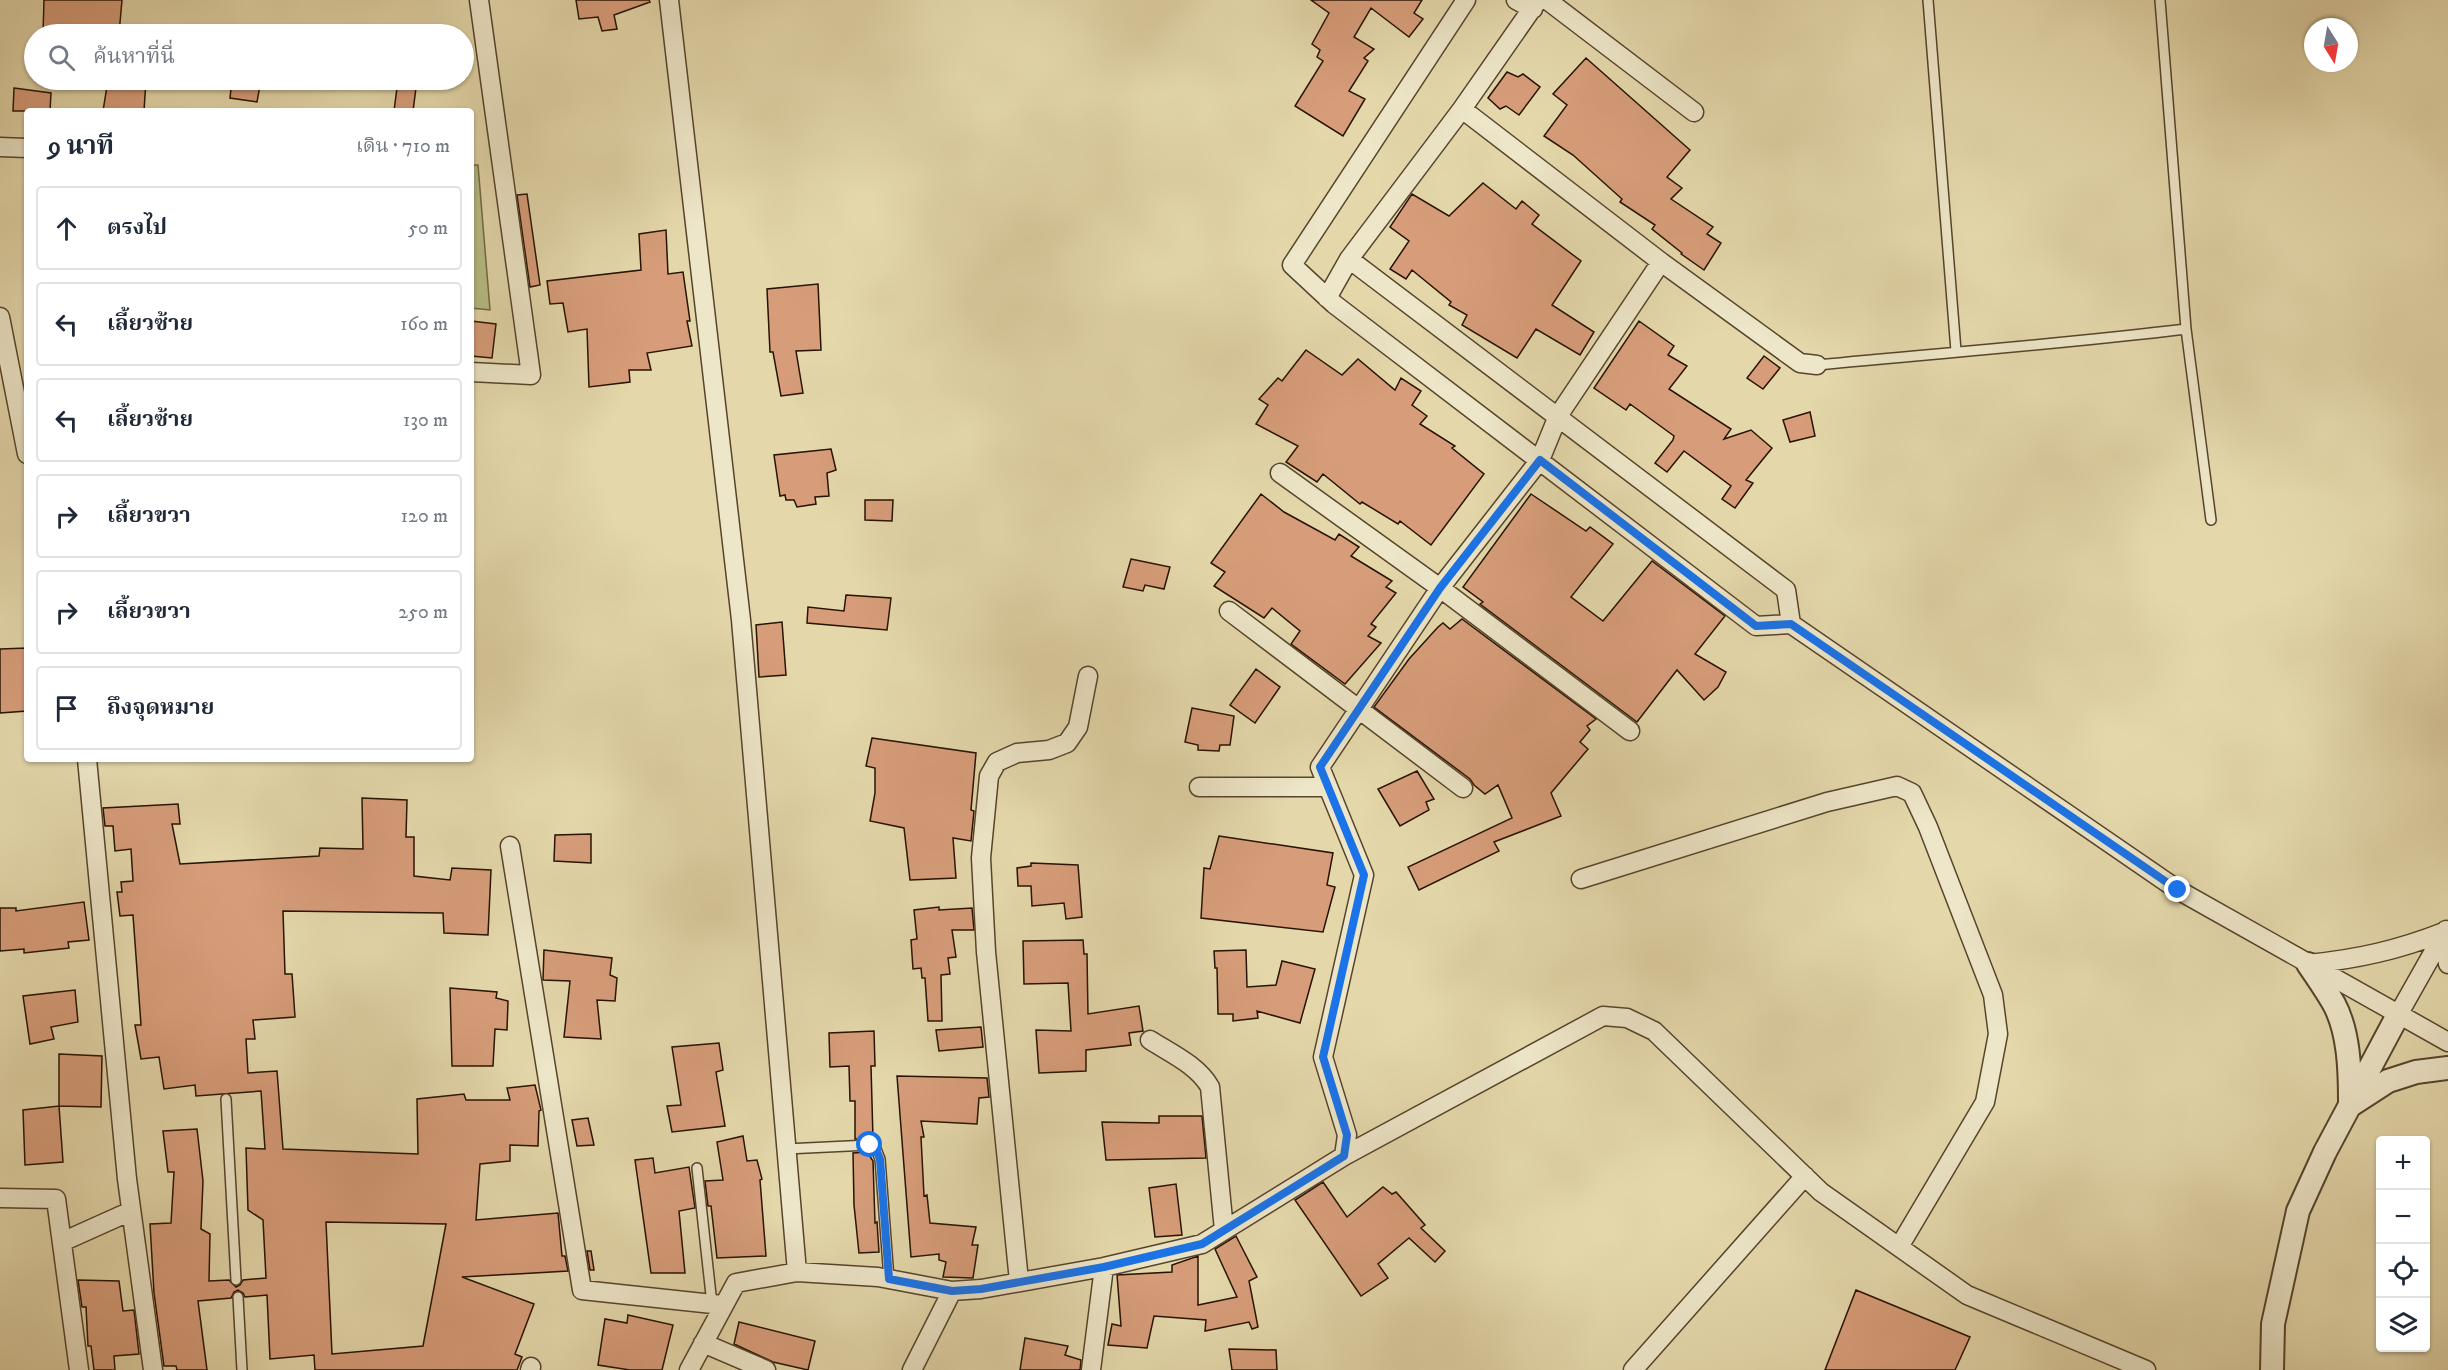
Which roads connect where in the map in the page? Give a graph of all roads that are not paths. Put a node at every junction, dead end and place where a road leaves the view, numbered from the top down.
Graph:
1 (479, 0) edge
2 (669, 0) edge
3 (1466, 0) edge
4 (1516, 0) edge
5 (1928, 0) edge
6 (2160, 0) edge
7 (1539, 3) edge
8 (1462, 109) junction
9 (1694, 112) dead end
10 (0, 147) edge
11 (24, 148) edge
12 (1349, 260) junction
13 (1661, 262) junction
14 (1327, 298) junction
15 (0, 317) edge
16 (2186, 329) junction
17 (1956, 351) junction
18 (1817, 365) joint
19 (474, 372) edge
20 (1558, 416) junction
21 (24, 439) edge
22 (1540, 460) junction
23 (1280, 473) dead end
24 (2211, 520) dead end
25 (1440, 588) junction
26 (1229, 611) dead end
27 (1791, 624) junction
28 (1088, 676) dead end
29 (1358, 710) junction
30 (1630, 730) dead end
31 (87, 762) edge
32 (1199, 787) dead end
33 (1328, 787) junction
34 (1462, 788) dead end
35 (510, 846) dead end
36 (1581, 879) dead end
37 (2446, 929) edge
38 (2308, 964) junction
39 (2448, 964) edge
40 (2398, 1015) junction
41 (1150, 1040) dead end
42 (2448, 1042) edge
43 (2448, 1068) edge
44 (226, 1099) dead end
45 (2350, 1106) junction
46 (786, 1149) junction
47 (1344, 1156) junction
48 (697, 1168) dead end
49 (1805, 1176) junction
50 (0, 1198) edge
51 (132, 1212) junction
52 (1224, 1230) junction
53 (62, 1242) junction
54 (1899, 1247) junction
55 (1104, 1267) junction
56 (797, 1272) junction
57 (889, 1279) junction
58 (236, 1280) dead end
59 (1019, 1281) junction
60 (952, 1291) junction
61 (238, 1297) dead end
62 (717, 1305) junction
63 (703, 1343) junction
64 (79, 1370) edge
65 (153, 1370) edge
66 (242, 1370) edge
67 (689, 1370) edge
68 (766, 1370) edge
69 (912, 1370) edge
70 (1091, 1370) edge
71 (1633, 1370) edge
72 (2146, 1370) edge
73 (2272, 1370) edge

1 - 19 street
2 - 46 street
3 - 14 street
4 - 7 street
5 - 17 lane
6 - 16 lane
7 - 8 street
7 - 9 street
8 - 12 street
8 - 13 street
10 - 11 street
12 - 14 street
12 - 20 street
13 - 18 street
13 - 20 street
14 - 22 street
15 - 21 street
16 - 17 lane
16 - 24 lane
17 - 18 lane
20 - 22 street
20 - 27 street
22 - 25 street
22 - 27 street
23 - 25 street
25 - 29 street
25 - 30 street
26 - 29 street
27 - 38 street
28 - 59 street
29 - 33 street
29 - 34 street
31 - 51 street
32 - 33 street
33 - 47 street
35 - 62 street
36 - 54 street
37 - 38 street
37 - 39 street
37 - 40 street
38 - 40 street
38 - 45 street
40 - 42 street
40 - 45 street
41 - 52 street
43 - 45 street
44 - 58 lane
45 - 73 street
46 - 56 street
46 - 57 lane
47 - 49 street
47 - 52 street
48 - 62 lane
49 - 54 street
49 - 71 street
50 - 53 street
51 - 53 street
51 - 65 street
52 - 55 street
53 - 64 street
54 - 72 street
55 - 59 street
55 - 70 street
56 - 57 street
56 - 62 street
57 - 60 street
59 - 60 street
60 - 69 street
61 - 66 lane
62 - 63 street
63 - 67 street
63 - 68 street

